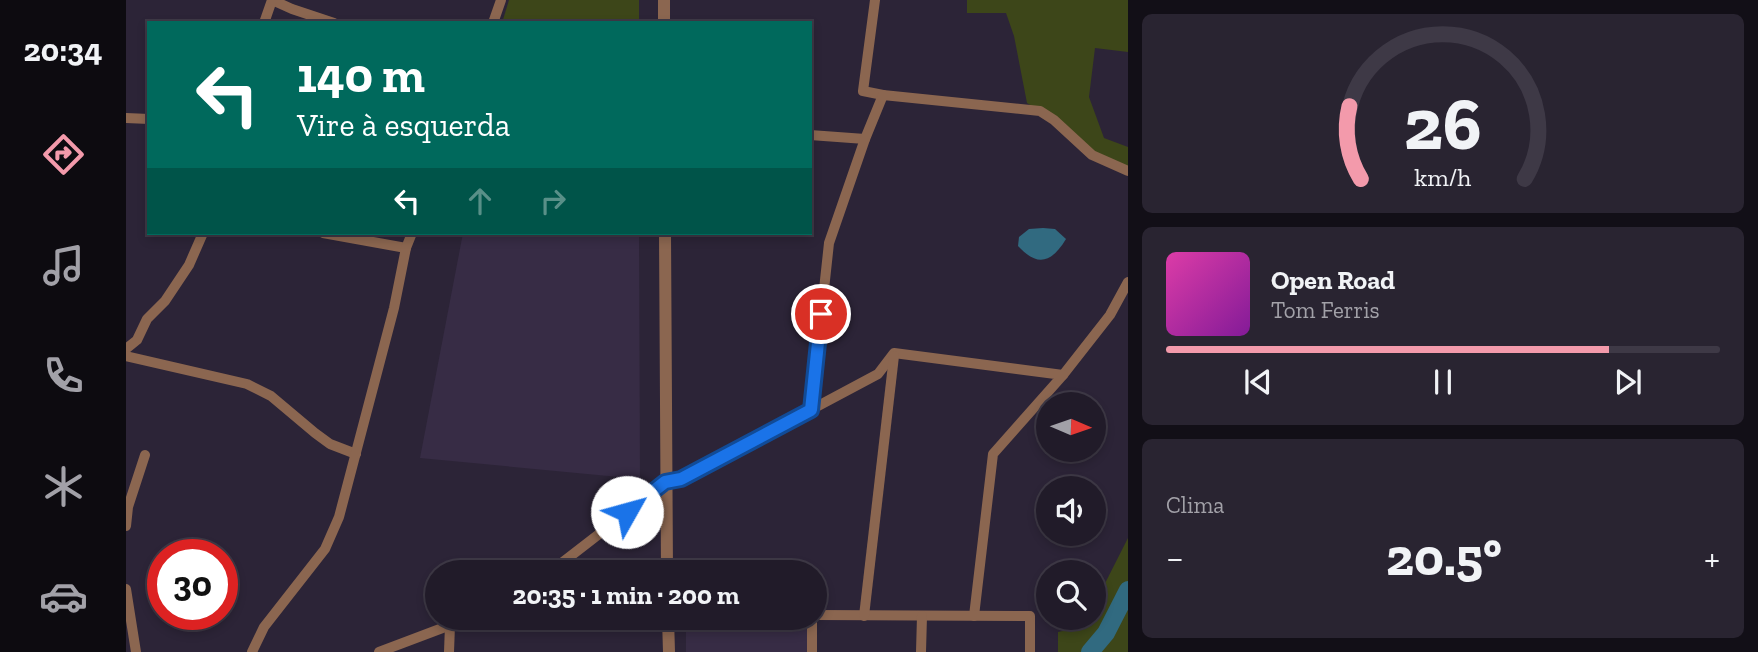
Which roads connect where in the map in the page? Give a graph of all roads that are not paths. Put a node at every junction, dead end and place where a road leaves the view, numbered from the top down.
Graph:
1 (272, 0) edge
2 (500, 0) edge
3 (664, 0) edge
4 (875, 0) edge
5 (265, 21) edge
6 (328, 21) edge
7 (494, 21) edge
8 (664, 21) edge
9 (883, 95) junction
10 (126, 118) edge
11 (147, 119) edge
12 (812, 135) edge
13 (865, 139) junction
14 (1128, 171) edge
15 (202, 235) edge
16 (334, 235) edge
17 (411, 235) edge
18 (665, 235) edge
19 (406, 248) junction
20 (1128, 282) edge
21 (137, 340) junction
22 (126, 349) edge
23 (894, 353) junction
24 (126, 356) edge
25 (149, 360) junction
26 (1063, 375) junction
27 (811, 410) junction
28 (356, 454) junction
29 (145, 455) dead end
30 (665, 482) junction
31 (126, 526) edge
32 (565, 560) edge
33 (667, 560) edge
34 (126, 589) edge
35 (864, 616) junction
36 (922, 616) junction
37 (974, 616) junction
38 (827, 617) edge
39 (437, 630) edge
40 (450, 630) edge
41 (668, 630) edge
42 (813, 630) edge
43 (136, 652) edge
44 (252, 652) edge
45 (379, 652) edge
46 (450, 652) edge
47 (669, 652) edge
48 (812, 652) edge
49 (920, 652) edge
50 (1030, 652) edge

1 - 5 street
1 - 6 street
2 - 7 street
3 - 8 street
4 - 9 street
9 - 13 street
9 - 14 street
10 - 11 street
12 - 13 street
13 - 27 street
15 - 21 street
16 - 19 street
17 - 19 street
18 - 30 street
19 - 28 street
20 - 26 street
21 - 22 street
21 - 25 street
23 - 26 street
23 - 27 street
23 - 35 street
24 - 25 street
25 - 28 street
26 - 37 street
27 - 30 street
28 - 44 street
29 - 31 street
30 - 32 street
30 - 33 street
34 - 43 street
35 - 36 street
35 - 38 street
36 - 37 street
36 - 49 street
37 - 50 street
39 - 45 street
40 - 46 street
41 - 47 street
42 - 48 street

